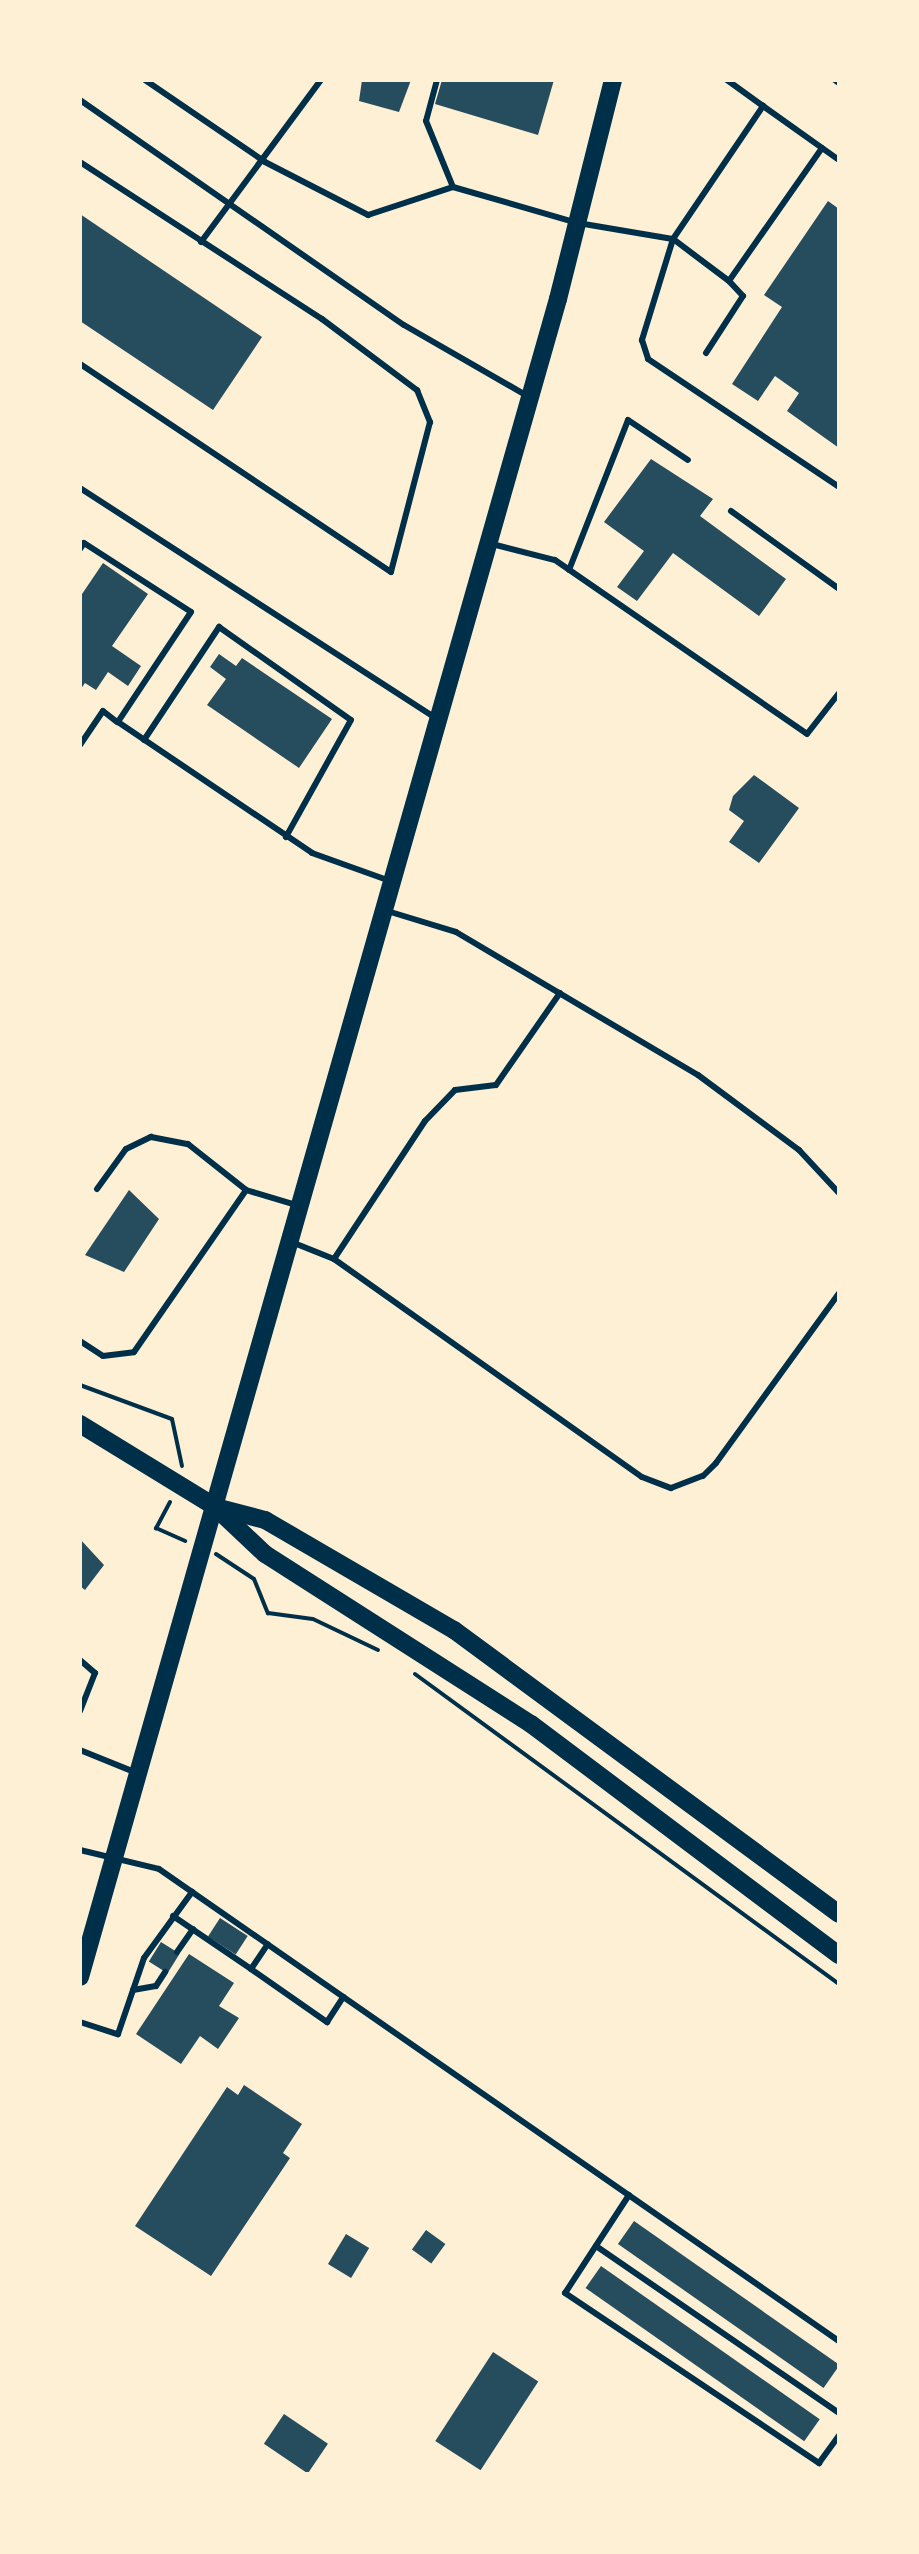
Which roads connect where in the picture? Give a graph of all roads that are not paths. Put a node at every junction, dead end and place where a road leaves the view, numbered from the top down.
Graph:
1 (145, 80) edge
2 (321, 80) edge
3 (437, 80) edge
4 (613, 80) edge
5 (728, 80) edge
6 (80, 100) edge
7 (763, 106) junction
8 (822, 147) junction
9 (839, 159) edge
10 (80, 162) edge
11 (265, 162) junction
12 (453, 187) junction
13 (231, 205) junction
14 (578, 223) junction
15 (672, 239) junction
16 (201, 242) junction
17 (728, 281) junction
18 (706, 353) dead end
19 (80, 364) edge
20 (529, 397) junction
21 (688, 460) dead end
22 (839, 487) edge
23 (80, 488) edge
24 (731, 511) dead end
25 (488, 543) junction
26 (80, 550) edge
27 (569, 570) junction
28 (839, 589) edge
29 (839, 693) edge
30 (437, 718) junction
31 (118, 722) junction
32 (144, 740) junction
33 (80, 745) edge
34 (286, 837) junction
35 (391, 881) junction
36 (383, 910) junction
37 (560, 993) junction
38 (97, 1189) dead end
39 (246, 1190) junction
40 (839, 1194) edge
41 (299, 1206) junction
42 (289, 1241) junction
43 (334, 1258) junction
44 (839, 1293) edge
45 (80, 1341) edge
46 (80, 1424) edge
47 (214, 1506) junction
48 (80, 1660) edge
49 (80, 1712) edge
50 (80, 1750) edge
51 (138, 1773) junction
52 (80, 1850) edge
53 (115, 1854) junction
54 (192, 1892) junction
55 (839, 1914) edge
56 (174, 1916) junction
57 (192, 1929) junction
58 (268, 1944) junction
59 (177, 1952) dead end
60 (839, 1954) edge
61 (251, 1969) junction
62 (165, 1972) dead end
63 (80, 1977) edge
64 (133, 1990) junction
65 (342, 1997) junction
66 (80, 2022) edge
67 (630, 2196) junction
68 (596, 2246) junction
69 (839, 2340) edge
70 (839, 2413) edge
71 (839, 2435) edge

1 - 11 lane
2 - 11 lane
3 - 12 lane
4 - 14 main road
5 - 7 lane
6 - 13 lane
7 - 8 lane
7 - 15 lane
8 - 9 lane
8 - 17 lane
10 - 16 lane
11 - 12 lane
11 - 13 lane
12 - 14 lane
13 - 16 lane
13 - 20 lane
14 - 15 lane
14 - 20 main road
15 - 17 lane
15 - 22 lane
16 - 19 lane
17 - 18 lane
20 - 25 main road
21 - 27 lane
23 - 30 lane
24 - 28 lane
25 - 27 lane
25 - 30 main road
26 - 31 lane
27 - 29 lane
30 - 35 main road
31 - 32 lane
31 - 33 lane
32 - 34 lane
32 - 34 lane
34 - 35 lane
35 - 36 main road
36 - 37 lane
36 - 41 main road
37 - 40 lane
37 - 43 lane
38 - 39 lane
39 - 41 lane
39 - 45 lane
41 - 42 main road
42 - 43 lane
42 - 47 main road
43 - 44 lane
46 - 47 main road
47 - 51 main road
47 - 55 main road
47 - 60 main road
48 - 49 lane
50 - 51 lane
51 - 53 main road
52 - 53 lane
53 - 54 lane
53 - 63 main road
54 - 56 lane
54 - 58 lane
56 - 57 lane
56 - 64 lane
57 - 59 lane
57 - 61 lane
58 - 61 lane
58 - 65 lane
61 - 65 lane
62 - 64 lane
64 - 66 lane
65 - 67 lane
67 - 68 lane
67 - 69 lane
68 - 70 lane
68 - 71 lane

